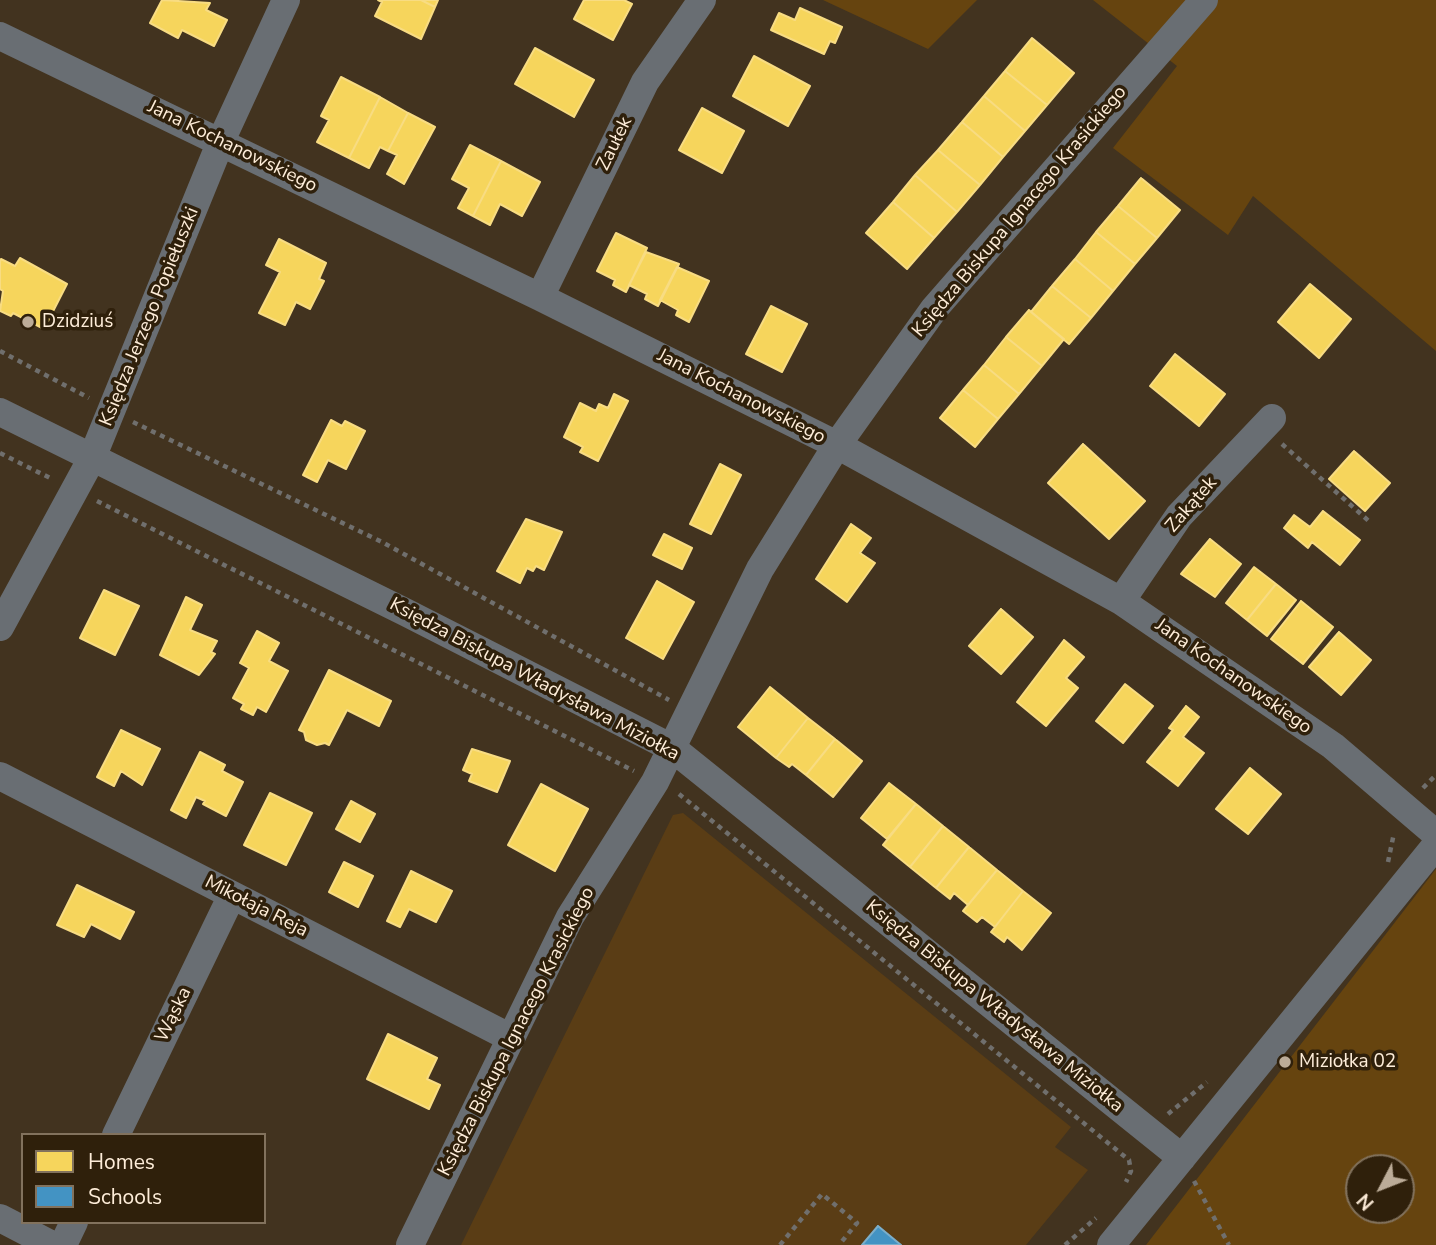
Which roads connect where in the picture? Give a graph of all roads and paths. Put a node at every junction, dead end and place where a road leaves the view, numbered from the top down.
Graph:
1 (286, 0) edge
2 (702, 0) edge
3 (1204, 0) edge
4 (0, 36) edge
5 (221, 141) junction
6 (540, 297) junction
7 (0, 412) edge
8 (1268, 423) joint
9 (837, 445) junction
10 (0, 453) edge
11 (92, 458) junction
12 (74, 490) junction
13 (1371, 523) dead end
14 (1121, 601) junction
15 (0, 627) edge
16 (672, 748) junction
17 (0, 775) edge
18 (1436, 775) edge
19 (655, 782) junction
20 (1415, 796) dead end
21 (1436, 834) edge
22 (1436, 845) edge
23 (232, 895) junction
24 (511, 1038) junction
25 (117, 1133) edge
26 (1182, 1158) junction
27 (1117, 1193) dead end
28 (1101, 1214) dead end
29 (0, 1218) edge
30 (73, 1224) edge
31 (52, 1245) edge
32 (64, 1245) edge
33 (410, 1245) edge
34 (780, 1245) edge
35 (839, 1245) edge
36 (1065, 1245) edge
37 (1111, 1245) edge
38 (1229, 1245) edge

1 - 5 street, Księdza Jerzego Popiełuszki
2 - 6 street, Zaułek
3 - 9 street, Księdza Biskupa Ignacego Krasickiego
4 - 5 street, Jana Kochanowskiego
5 - 6 street, Jana Kochanowskiego
5 - 11 street, Księdza Jerzego Popiełuszki
6 - 9 street, Jana Kochanowskiego
7 - 11 street, Księdza Biskupa Władysława Miziołka
8 - 13 path
8 - 14 street, Zakątek
9 - 14 street, Jana Kochanowskiego
9 - 16 street, Księdza Biskupa Ignacego Krasickiego
10 - 12 path
11 - 12 street, Księdza Jerzego Popiełuszki
11 - 16 street, Księdza Biskupa Władysława Miziołka
12 - 15 street, Księdza Jerzego Popiełuszki
12 - 19 path
14 - 21 street, Jana Kochanowskiego
16 - 19 street, Księdza Biskupa Ignacego Krasickiego
16 - 26 street, Księdza Biskupa Władysława Miziołka
17 - 23 street, Mikołaja Reja
18 - 20 path
19 - 24 street, Księdza Biskupa Ignacego Krasickiego
19 - 27 path
22 - 26 street
23 - 24 street, Mikołaja Reja
23 - 25 street, Wąska
24 - 33 street, Księdza Biskupa Ignacego Krasickiego
26 - 37 street
26 - 38 path
28 - 36 path
29 - 31 street
30 - 32 street
34 - 35 path

